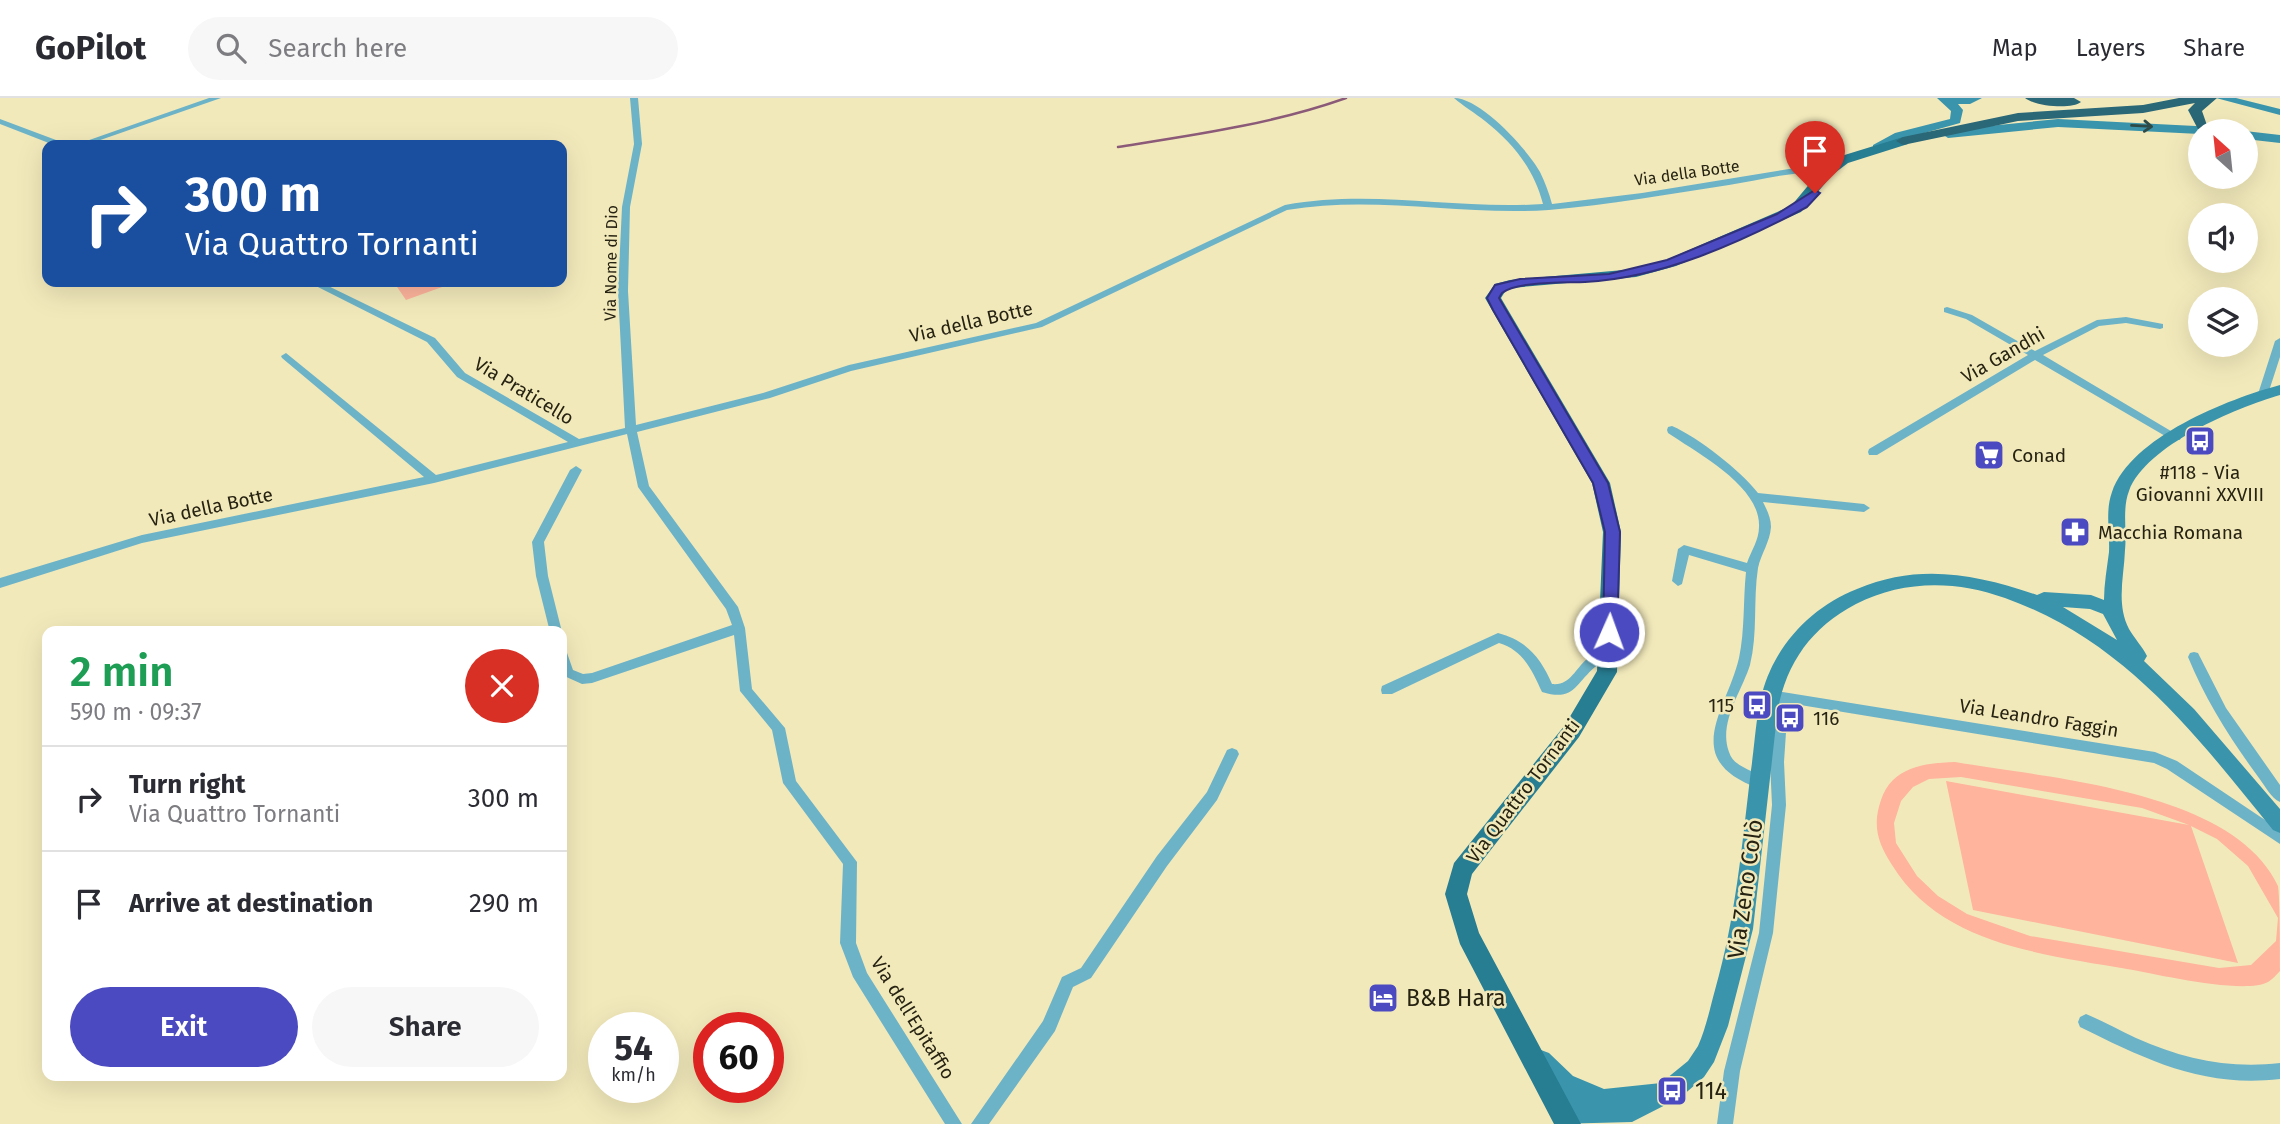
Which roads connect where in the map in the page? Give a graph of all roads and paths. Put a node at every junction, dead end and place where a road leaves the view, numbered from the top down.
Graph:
1 (216, 98) edge
2 (634, 98) edge
3 (1458, 98) edge
4 (1976, 98) edge
5 (2032, 98) edge
6 (2181, 98) edge
7 (2222, 98) edge
8 (1945, 99) edge
9 (2204, 99) edge
10 (2280, 112) edge
11 (2200, 119) edge
12 (0, 121) edge
13 (2188, 130) edge
14 (2258, 136) edge
15 (2280, 139) edge
16 (48, 140) edge
17 (94, 140) edge
18 (1903, 141) junction
19 (1877, 148) junction
20 (1829, 170) junction
21 (1548, 206) junction
22 (323, 287) edge
23 (1947, 310) dead end
24 (2160, 326) dead end
25 (2280, 341) edge
26 (2036, 355) junction
27 (286, 356) dead end
28 (2280, 390) edge
29 (2263, 394) junction
30 (631, 430) junction
31 (1672, 430) dead end
32 (2176, 437) junction
33 (578, 443) junction
34 (1873, 452) dead end
35 (576, 470) dead end
36 (434, 479) junction
37 (1755, 497) junction
38 (1864, 508) dead end
39 (1752, 569) junction
40 (1678, 581) dead end
41 (0, 583) edge
42 (2112, 583) junction
43 (2082, 609) junction
44 (2117, 621) junction
45 (554, 626) edge
46 (739, 628) junction
47 (2101, 634) junction
48 (1608, 654) junction
49 (2194, 657) dead end
50 (567, 673) edge
51 (2150, 674) junction
52 (1387, 690) dead end
53 (1776, 697) junction
54 (1722, 752) joint
55 (1232, 754) dead end
56 (1758, 782) junction
57 (2280, 796) edge
58 (2280, 824) edge
59 (2280, 838) edge
60 (2086, 1023) dead end
61 (1520, 1034) junction
62 (2280, 1071) edge
63 (1611, 1114) edge
64 (1576, 1122) edge
65 (954, 1124) edge
66 (979, 1124) edge
67 (1725, 1124) edge

1 - 17 street
2 - 30 street, Via Nome di Dio
3 - 21 street
4 - 8 main road
5 - 6 highway
7 - 10 main road
8 - 19 main road
9 - 11 highway
9 - 18 highway
12 - 16 street
18 -> 13 main road
14 - 15 main road
18 - 19 main road
19 - 20 main road
20 - 21 street, Via della Botte
20 - 48 main road, Via Quattro Tornanti
21 - 30 street, Via della Botte
22 - 33 street, Via Praticello
23 - 26 street
24 - 26 street, Via Gandhi
25 - 29 street
26 - 32 street
26 - 34 street, Via Gandhi
27 - 36 street
28 - 29 main road
29 - 32 main road
30 - 33 street, Via della Botte
30 - 46 street, Via dell'Epitaffio
31 - 37 street
32 - 42 main road
33 - 36 street, Via della Botte
35 - 45 street
36 - 41 street, Via della Botte
37 - 38 street
37 - 39 street
39 - 40 street
39 - 54 street
42 - 43 main road
42 - 44 main road
43 - 44 main road
43 - 47 main road
43 - 53 main road
44 - 47 main road
44 - 51 main road
46 - 50 street
46 - 65 street, Via dell'Epitaffio
47 - 51 main road
48 - 52 street, Via Quattro Tornanti
48 - 61 main road, Via Quattro Tornanti
49 - 57 street
51 - 58 main road
53 - 56 main road
53 - 59 street, Via Leandro Faggin
53 - 67 street, Via Zeno Colò
54 - 56 street
55 - 66 street
56 - 63 main road
60 - 62 street
61 - 63 main road
61 - 64 main road, Via Quattro Tornanti
63 - 64 main road

